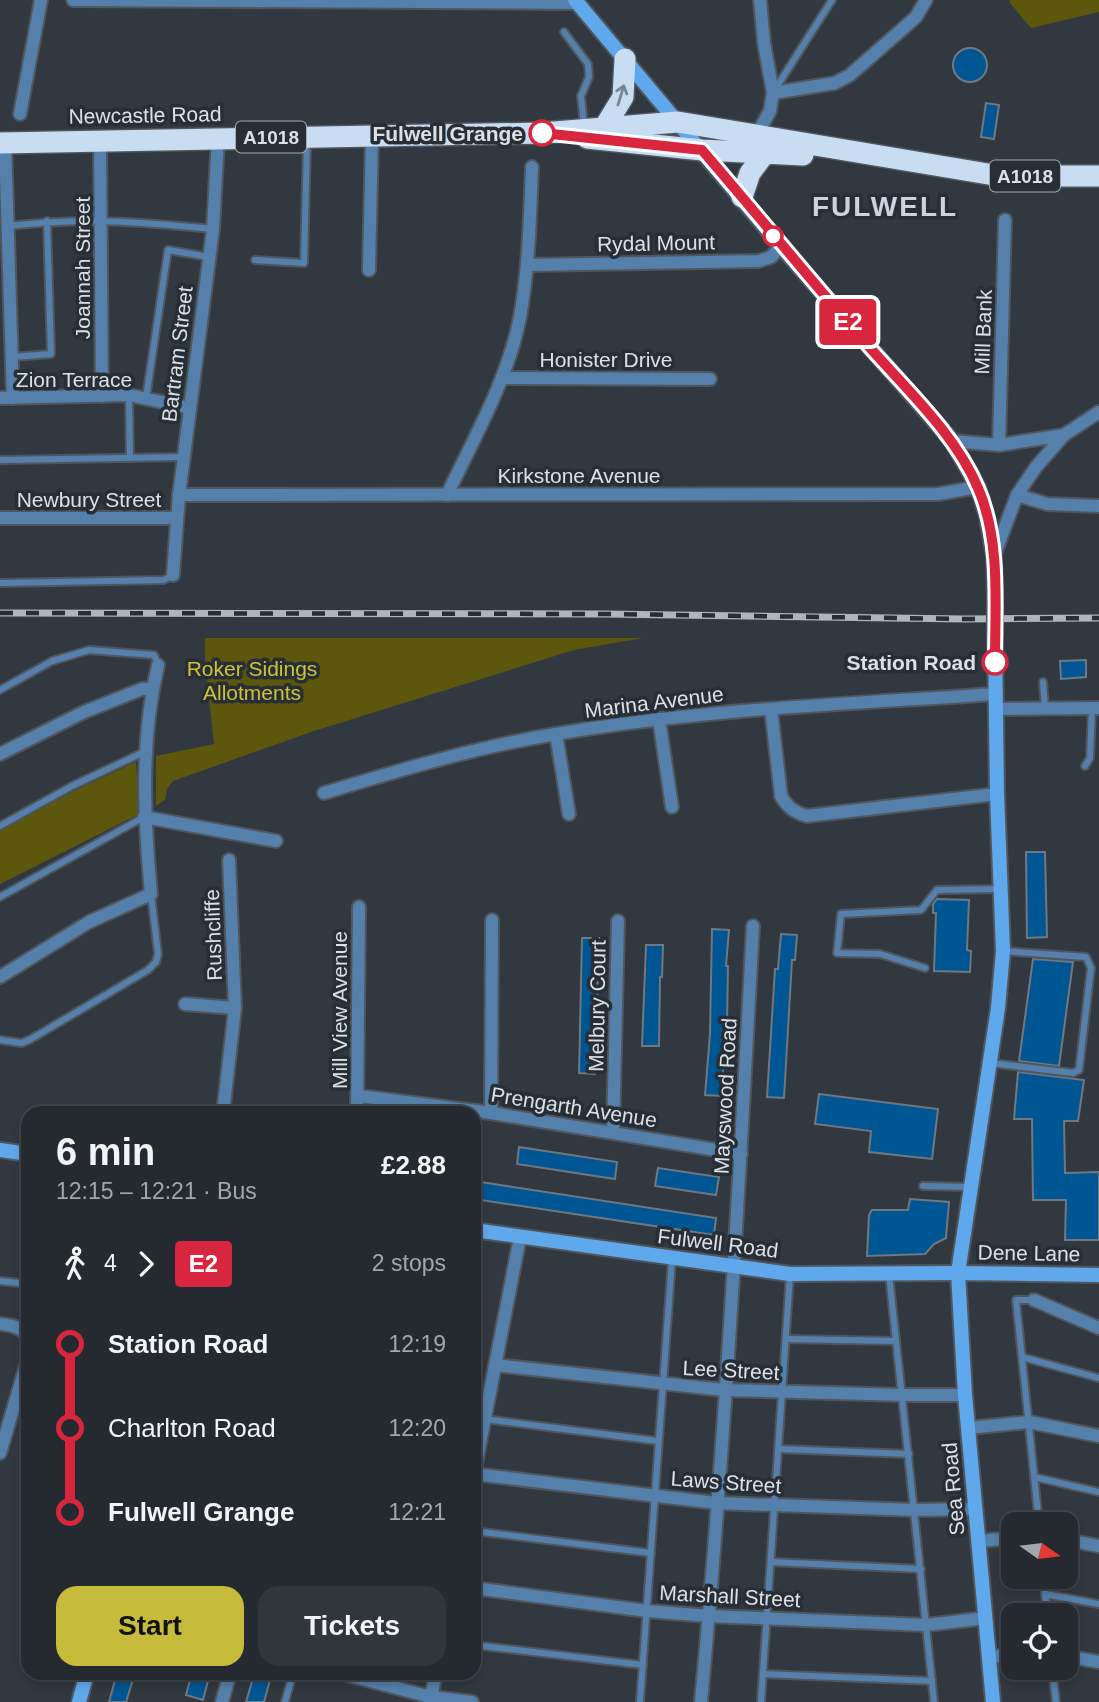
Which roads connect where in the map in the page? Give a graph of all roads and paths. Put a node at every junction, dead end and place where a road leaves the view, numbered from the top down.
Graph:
1 (41, 0) edge
2 (72, 0) edge
3 (760, 0) edge
4 (832, 0) edge
5 (926, 0) edge
6 (576, 1) edge
7 (564, 32) dead end
8 (625, 59) junction
9 (773, 93) junction
10 (20, 114) dead end
11 (678, 122) junction
12 (594, 129) junction
13 (542, 133) junction
14 (372, 136) junction
15 (307, 137) junction
16 (218, 138) junction
17 (100, 141) junction
18 (3, 143) edge
19 (760, 144) junction
20 (702, 150) junction
21 (532, 167) dead end
22 (1099, 176) edge
23 (742, 197) junction
24 (1005, 220) dead end
25 (47, 221) junction
26 (101, 221) junction
27 (9, 226) junction
28 (213, 229) junction
29 (781, 246) junction
30 (209, 257) junction
31 (255, 260) dead end
32 (527, 265) junction
33 (369, 270) dead end
34 (12, 357) junction
35 (502, 378) junction
36 (710, 379) dead end
37 (130, 395) junction
38 (102, 396) junction
39 (7, 398) edge
40 (146, 398) junction
41 (190, 408) junction
42 (1099, 412) edge
43 (1064, 435) junction
44 (952, 441) junction
45 (999, 444) junction
46 (183, 457) junction
47 (130, 458) junction
48 (0, 460) edge
49 (978, 488) junction
50 (179, 495) junction
51 (447, 495) junction
52 (1017, 495) junction
53 (1099, 506) edge
54 (0, 518) edge
55 (177, 518) junction
56 (994, 556) junction
57 (173, 575) joint
58 (0, 583) edge
59 (159, 665) joint
60 (1044, 682) dead end
61 (153, 689) junction
62 (0, 690) edge
63 (996, 694) junction
64 (1095, 708) edge
65 (771, 709) junction
66 (996, 709) junction
67 (1045, 709) junction
68 (659, 719) junction
69 (556, 734) junction
70 (144, 752) junction
71 (0, 754) edge
72 (1085, 766) dead end
73 (324, 793) dead end
74 (997, 794) junction
75 (672, 807) dead end
76 (569, 814) dead end
77 (144, 817) junction
78 (0, 826) edge
79 (276, 841) dead end
80 (229, 860) dead end
81 (1000, 889) junction
82 (151, 894) junction
83 (0, 897) edge
84 (359, 906) dead end
85 (492, 920) dead end
86 (618, 921) dead end
87 (753, 926) dead end
88 (1003, 951) junction
89 (925, 968) dead end
90 (0, 977) edge
91 (185, 1004) dead end
92 (236, 1008) junction
93 (0, 1040) edge
94 (990, 1063) junction
95 (359, 1096) junction
96 (224, 1106) edge
97 (358, 1106) edge
98 (437, 1106) edge
99 (481, 1112) edge
100 (491, 1113) junction
101 (613, 1133) junction
102 (0, 1150) edge
103 (21, 1153) edge
104 (741, 1154) junction
105 (923, 1186) dead end
106 (970, 1187) junction
107 (481, 1231) edge
108 (520, 1237) junction
109 (672, 1259) junction
110 (733, 1268) junction
111 (958, 1273) junction
112 (790, 1274) junction
113 (888, 1274) junction
114 (1099, 1275) edge
115 (0, 1281) edge
116 (21, 1283) edge
117 (1034, 1300) joint
118 (0, 1324) edge
119 (1099, 1328) edge
120 (21, 1331) edge
121 (786, 1339) junction
122 (896, 1340) junction
123 (1022, 1357) junction
124 (495, 1365) junction
125 (1099, 1378) edge
126 (21, 1382) edge
127 (662, 1385) junction
128 (724, 1391) junction
129 (782, 1392) junction
130 (903, 1395) junction
131 (965, 1395) junction
132 (485, 1419) junction
133 (1029, 1422) junction
134 (968, 1428) junction
135 (1099, 1436) edge
136 (481, 1439) edge
137 (658, 1441) junction
138 (779, 1449) junction
139 (0, 1453) edge
140 (909, 1454) junction
141 (481, 1475) edge
142 (1034, 1477) junction
143 (1099, 1492) edge
144 (655, 1495) junction
145 (716, 1503) junction
146 (775, 1505) junction
147 (976, 1509) junction
148 (915, 1510) junction
149 (1038, 1512) edge
150 (481, 1532) edge
151 (1001, 1539) edge
152 (979, 1541) junction
153 (1078, 1542) edge
154 (1099, 1546) edge
155 (651, 1553) junction
156 (771, 1562) junction
157 (921, 1569) junction
158 (481, 1589) edge
159 (1045, 1589) edge
160 (1045, 1594) junction
161 (1046, 1603) edge
162 (1099, 1604) edge
163 (647, 1611) junction
164 (709, 1616) junction
165 (768, 1618) junction
166 (986, 1618) junction
167 (926, 1625) junction
168 (481, 1646) edge
169 (1001, 1656) edge
170 (988, 1657) junction
171 (1078, 1658) edge
172 (1099, 1662) edge
173 (643, 1665) junction
174 (763, 1674) junction
175 (85, 1680) edge
176 (228, 1680) edge
177 (291, 1680) edge
178 (364, 1680) edge
179 (435, 1680) edge
180 (1053, 1680) edge
181 (932, 1681) junction
182 (431, 1699) edge
183 (79, 1702) edge
184 (222, 1702) edge
185 (285, 1702) edge
186 (472, 1702) edge
187 (640, 1702) edge
188 (701, 1702) edge
189 (761, 1702) edge
190 (934, 1702) edge
191 (993, 1702) edge
192 (1056, 1702) edge

1 - 10 street
2 - 6 street
3 - 9 street
4 - 9 lane
5 - 9 street
6 - 8 main road
7 - 12 lane
8 - 11 main road
12 -> 8 highway
9 - 19 street
11 - 12 highway, Newcastle Road / A1018
11 - 19 highway, A1018
11 - 20 main road
12 - 13 highway, Newcastle Road / A1018
13 - 14 highway, Newcastle Road / A1018
13 - 20 highway, Newcastle Road / A1018
14 - 15 highway, Newcastle Road / A1018
14 - 33 street
15 - 16 highway, Newcastle Road / A1018
15 - 31 lane
16 - 17 highway, Newcastle Road / A1018
16 - 28 street, Bartram Street
17 - 18 highway, Newcastle Road / A1018
17 - 26 street, Joannah Street
18 - 27 street
19 - 20 highway, A1018
19 - 22 highway, A1018
19 - 23 highway
20 - 23 main road
21 - 32 street
23 - 29 main road
24 - 45 street, Mill Bank
25 - 26 lane
25 - 27 lane
25 - 34 lane
26 - 28 lane
26 - 38 street, Joannah Street
27 - 34 street
28 - 30 street, Bartram Street
29 - 32 street, Rydal Mount
29 - 44 main road
30 - 40 lane
30 - 41 street, Bartram Street
32 - 35 street
34 - 39 street
35 - 36 street, Honister Drive
35 - 51 street
37 - 38 street, Zion Terrace
37 - 40 street, Zion Terrace
37 - 47 lane
38 - 39 street, Zion Terrace
40 - 41 street, Zion Terrace
41 - 46 street, Bartram Street
42 - 43 street
43 - 45 street
43 - 52 street
44 - 45 street
44 - 49 main road
46 - 47 lane
46 - 50 street, Bartram Street
47 - 48 lane
49 - 51 street, Kirkstone Avenue
49 - 56 main road
50 - 51 street, Kirkstone Avenue
50 - 55 street, Bartram Street
52 - 53 street
52 - 56 street
54 - 55 street, Newbury Street
55 - 57 street, Bartram Street
56 - 63 main road, bridge
57 - 58 lane
59 - 61 street
59 - 62 lane
60 - 67 lane
61 - 70 street
61 - 71 street
63 - 65 street, Marina Avenue
63 - 66 main road
64 - 67 street
64 - 72 lane
65 - 68 street, Marina Avenue
65 - 74 street
66 - 67 street
66 - 74 main road
68 - 69 street, Marina Avenue
68 - 75 street
69 - 73 street, Marina Avenue
69 - 76 street
70 - 77 street
70 - 78 lane
74 - 81 main road
77 - 79 street
77 - 82 street
77 - 83 lane
80 - 92 street, Rushcliffe
81 - 88 main road
81 - 89 lane
82 - 90 street
82 - 93 lane
84 - 95 street, Mill View Avenue
85 - 100 street
86 - 101 street, Melbury Court
87 - 104 street, Mayswood Road
88 - 94 main road
88 - 94 lane
91 - 92 street, Rushcliffe
92 - 96 street, Rushcliffe
94 - 106 main road
95 - 97 street, Mill View Avenue
95 - 98 street, Prengarth Avenue
99 - 100 street, Prengarth Avenue
100 - 101 street, Prengarth Avenue
101 - 104 street, Prengarth Avenue
102 - 103 main road
104 - 110 street, Mayswood Road
105 - 106 lane
106 - 111 main road
107 - 108 main road, Fulwell Road
108 - 109 main road, Fulwell Road
108 - 124 street
109 - 110 main road, Fulwell Road
109 - 127 lane
110 - 112 main road, Fulwell Road
110 - 128 street, Mayswood Road
111 - 113 main road, Fulwell Road
111 - 114 main road, Dene Lane
111 - 131 main road, Sea Road
112 - 113 main road, Fulwell Road
112 - 121 lane
113 - 122 lane
115 - 116 lane
117 - 119 street
117 - 123 lane
118 - 120 street
121 - 122 lane
121 - 129 lane
122 - 130 lane
123 - 125 lane
123 - 133 lane
124 - 127 street, Lee Street
124 - 132 street
126 - 139 street
127 - 128 street, Lee Street
127 - 137 lane
128 - 129 street, Lee Street
128 - 145 street, Mayswood Road
129 - 130 street, Lee Street
129 - 138 lane
130 - 131 street, Lee Street
130 - 140 lane
131 - 134 main road, Sea Road
132 - 136 street
132 - 137 lane
133 - 134 street
133 - 135 street
133 - 142 lane
134 - 147 main road, Sea Road
137 - 144 lane
138 - 140 lane
138 - 146 lane
140 - 148 lane
141 - 144 street, Laws Street
142 - 143 lane
142 - 149 lane
144 - 145 street, Laws Street
144 - 155 lane
145 - 146 street, Laws Street
145 - 164 street, Mayswood Road
146 - 148 street, Laws Street
146 - 156 lane
147 - 148 street, Laws Street
147 - 152 main road, Sea Road
148 - 157 lane
150 - 155 lane
151 - 152 street
152 - 166 main road, Sea Road
153 - 154 street
155 - 163 lane
156 - 157 lane
156 - 165 lane
157 - 167 lane
158 - 163 street, Marshall Street
159 - 160 lane
160 - 161 lane
160 - 162 lane
163 - 164 street, Marshall Street
163 - 173 lane
164 - 165 street, Marshall Street
164 - 188 street, Mayswood Road
165 - 167 street, Marshall Street
165 - 174 lane
166 - 167 street, Marshall Street
166 - 170 main road, Sea Road
167 - 181 lane
168 - 173 lane
169 - 170 street
170 - 191 main road, Sea Road
171 - 172 street
173 - 187 lane
174 - 181 lane
174 - 189 lane
175 - 183 main road
176 - 184 street
177 - 185 lane
178 - 182 street
179 - 182 street
180 - 192 lane
181 - 190 lane
182 - 186 street

